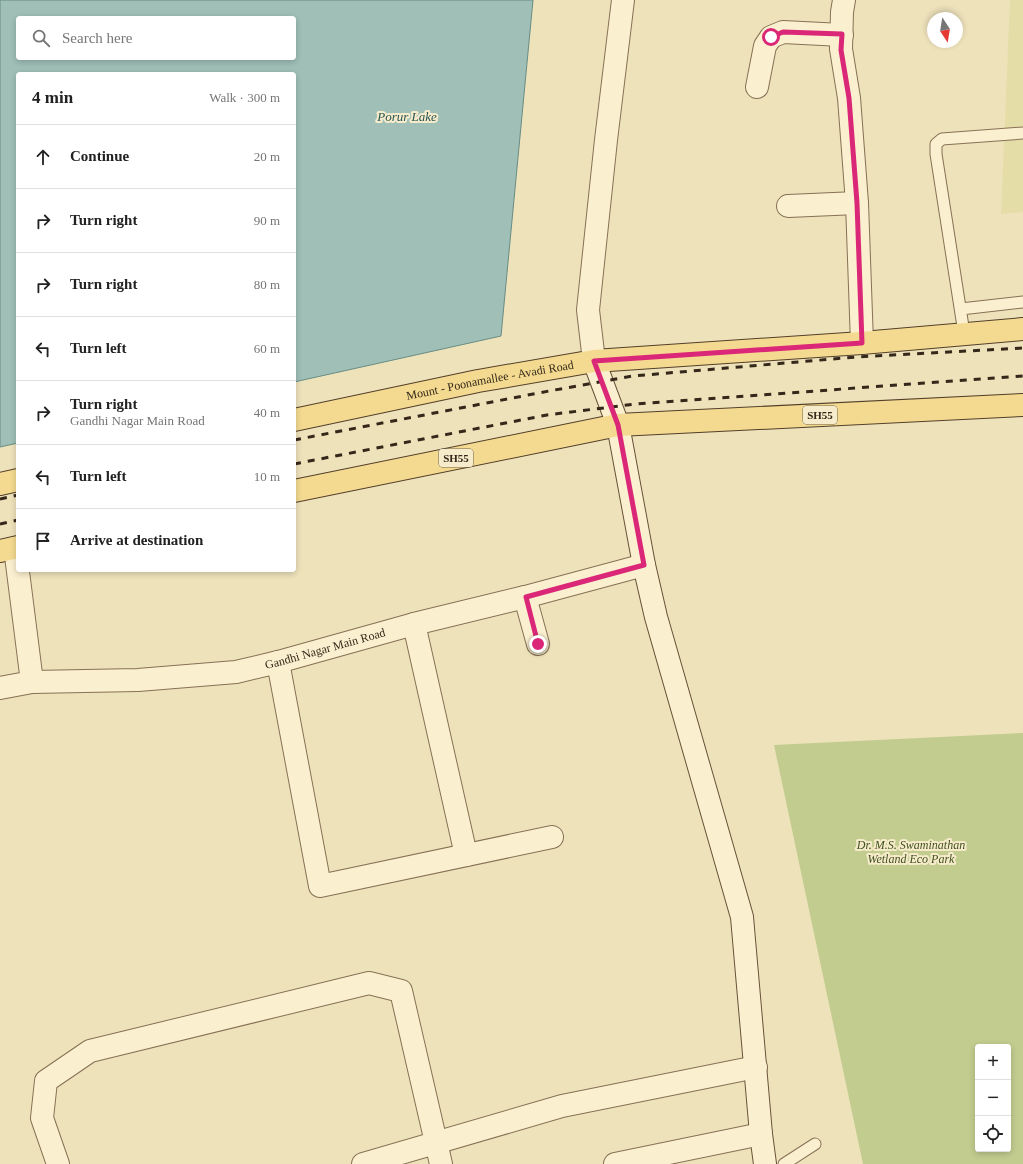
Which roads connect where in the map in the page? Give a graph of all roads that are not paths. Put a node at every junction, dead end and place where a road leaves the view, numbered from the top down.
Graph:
1 (623, 0) edge
2 (844, 0) edge
3 (842, 34) junction
4 (757, 87) dead end
5 (1023, 133) edge
6 (857, 203) junction
7 (788, 206) dead end
8 (1023, 302) edge
9 (961, 309) junction
10 (1023, 329) edge
11 (964, 333) junction
12 (862, 343) junction
13 (594, 361) junction
14 (1023, 405) edge
15 (296, 420) edge
16 (618, 425) junction
17 (16, 480) edge
18 (0, 484) edge
19 (296, 491) edge
20 (11, 549) edge
21 (644, 565) junction
22 (526, 597) junction
23 (414, 624) junction
24 (538, 644) dead end
25 (278, 662) junction
26 (32, 682) junction
27 (0, 688) edge
28 (552, 837) dead end
29 (466, 855) junction
30 (756, 1068) junction
31 (761, 1134) junction
32 (436, 1142) junction
33 (815, 1144) dead end
34 (58, 1164) edge
35 (363, 1164) edge
36 (441, 1164) edge
37 (615, 1164) edge
38 (766, 1164) edge
39 (784, 1164) edge

1 - 13 street
2 - 3 street
3 - 4 street
3 - 6 street
5 - 9 lane
6 - 7 street
6 - 12 street
8 - 9 lane
9 - 11 lane
10 - 11 main road, Mount - Poonamallee - Avadi Road
11 - 12 main road, Mount - Poonamallee - Avadi Road
12 - 13 main road, Mount - Poonamallee - Avadi Road
13 - 15 main road, Mount - Poonamallee - Avadi Road
13 - 16 street
14 - 16 main road, SH55
16 - 19 main road, SH55
16 - 21 street
17 - 18 main road
20 - 26 street
21 - 22 street, Gandhi Nagar Main Road
21 - 30 street
22 - 23 street, Gandhi Nagar Main Road
22 - 24 street
23 - 25 street, Gandhi Nagar Main Road
23 - 29 street
25 - 26 street, Gandhi Nagar Main Road
25 - 29 street
26 - 27 street, Gandhi Nagar Main Road
28 - 29 street
30 - 31 street
30 - 32 street
31 - 37 street
31 - 38 street
32 - 34 street
32 - 35 street
32 - 36 street
33 - 39 lane

